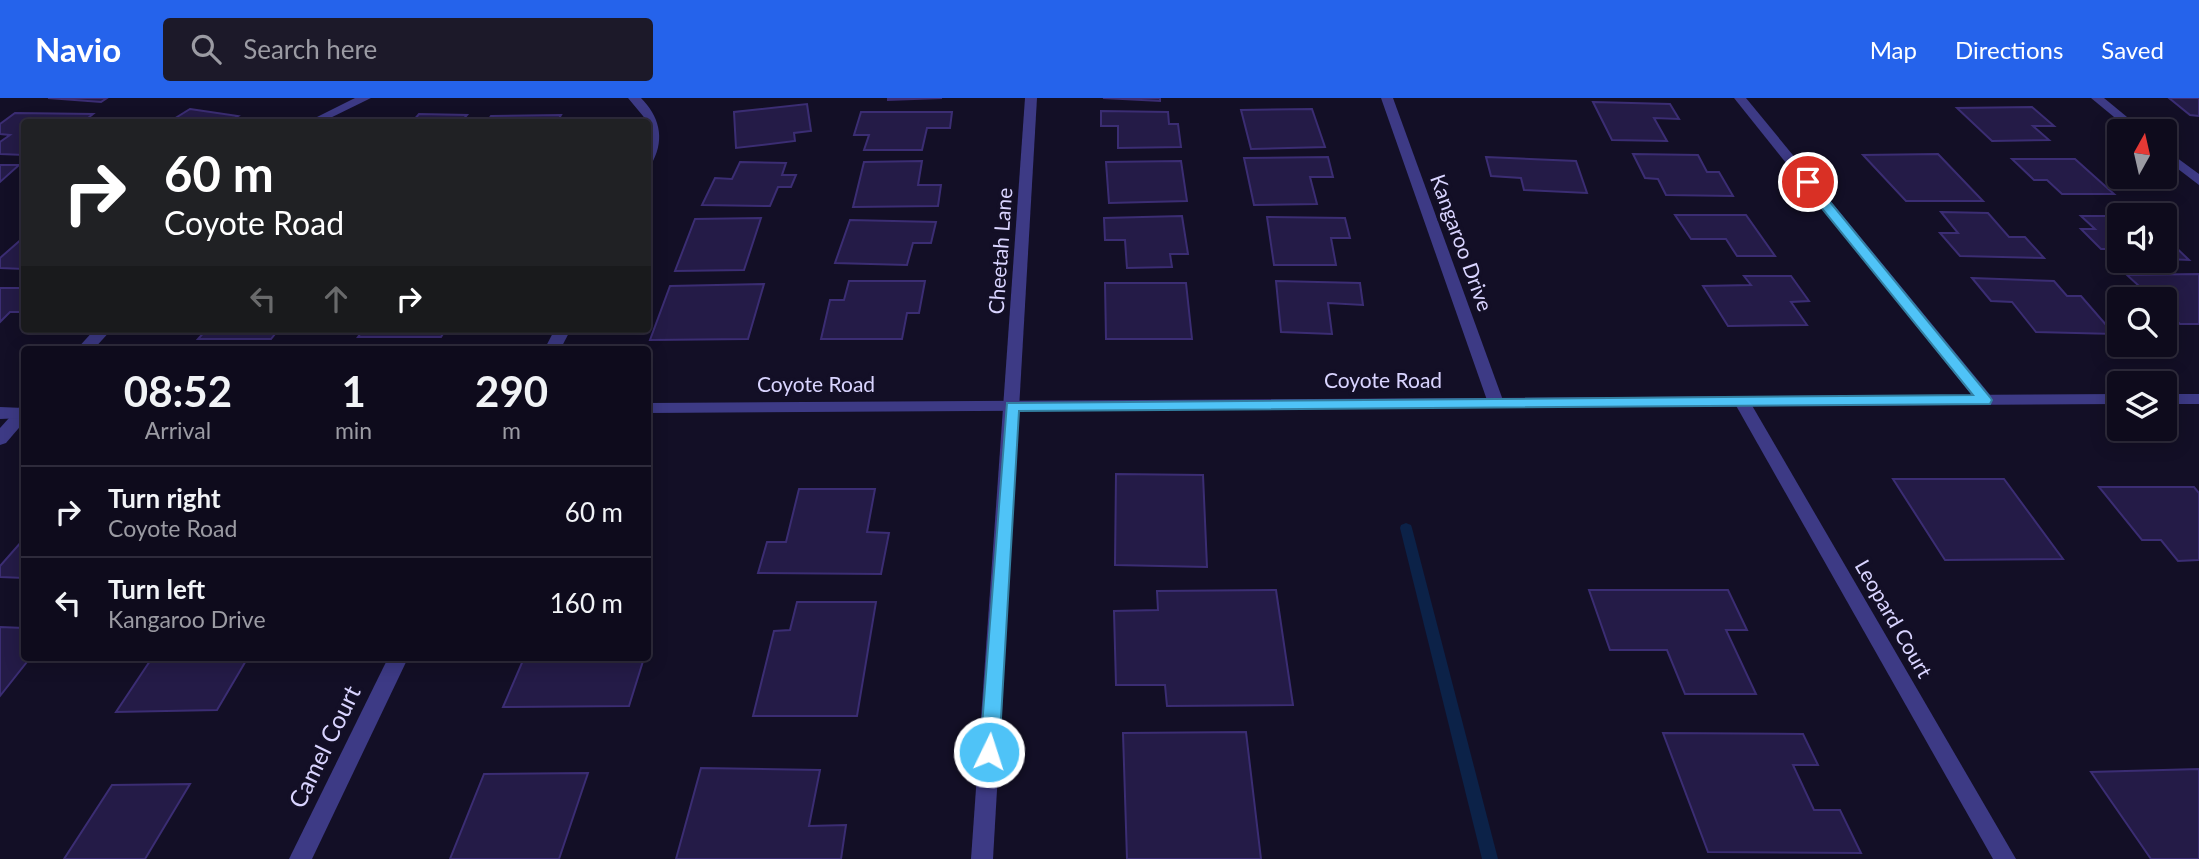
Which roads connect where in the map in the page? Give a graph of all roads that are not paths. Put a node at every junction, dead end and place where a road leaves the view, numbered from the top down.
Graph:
1 (365, 98) edge
2 (634, 98) edge
3 (1031, 98) edge
4 (1387, 98) edge
5 (1740, 98) edge
6 (2097, 98) edge
7 (320, 119) edge
8 (2123, 119) edge
9 (651, 148) edge
10 (2177, 163) edge
11 (2199, 181) edge
12 (100, 333) edge
13 (88, 346) edge
14 (2107, 399) edge
15 (2177, 399) edge
16 (2199, 399) edge
17 (1985, 400) junction
18 (1742, 402) junction
19 (1496, 403) junction
20 (1012, 406) junction
21 (651, 408) edge
22 (0, 413) edge
23 (21, 413) edge
24 (21, 416) edge
25 (0, 439) edge
26 (397, 661) edge
27 (300, 859) edge
28 (982, 859) edge
29 (2005, 859) edge

1 - 7 street
2 - 9 street
3 - 20 street, Cheetah Lane
4 - 19 street, Kangaroo Drive
5 - 17 street
6 - 8 street
10 - 11 street
12 - 13 street
14 - 17 street, Coyote Road
15 - 16 street
17 - 18 street, Coyote Road
18 - 19 street, Coyote Road
18 - 29 street, Leopard Court
19 - 20 street, Coyote Road
20 - 21 street, Coyote Road
20 - 28 street
22 - 23 street
24 - 25 street
26 - 27 street, Camel Court

